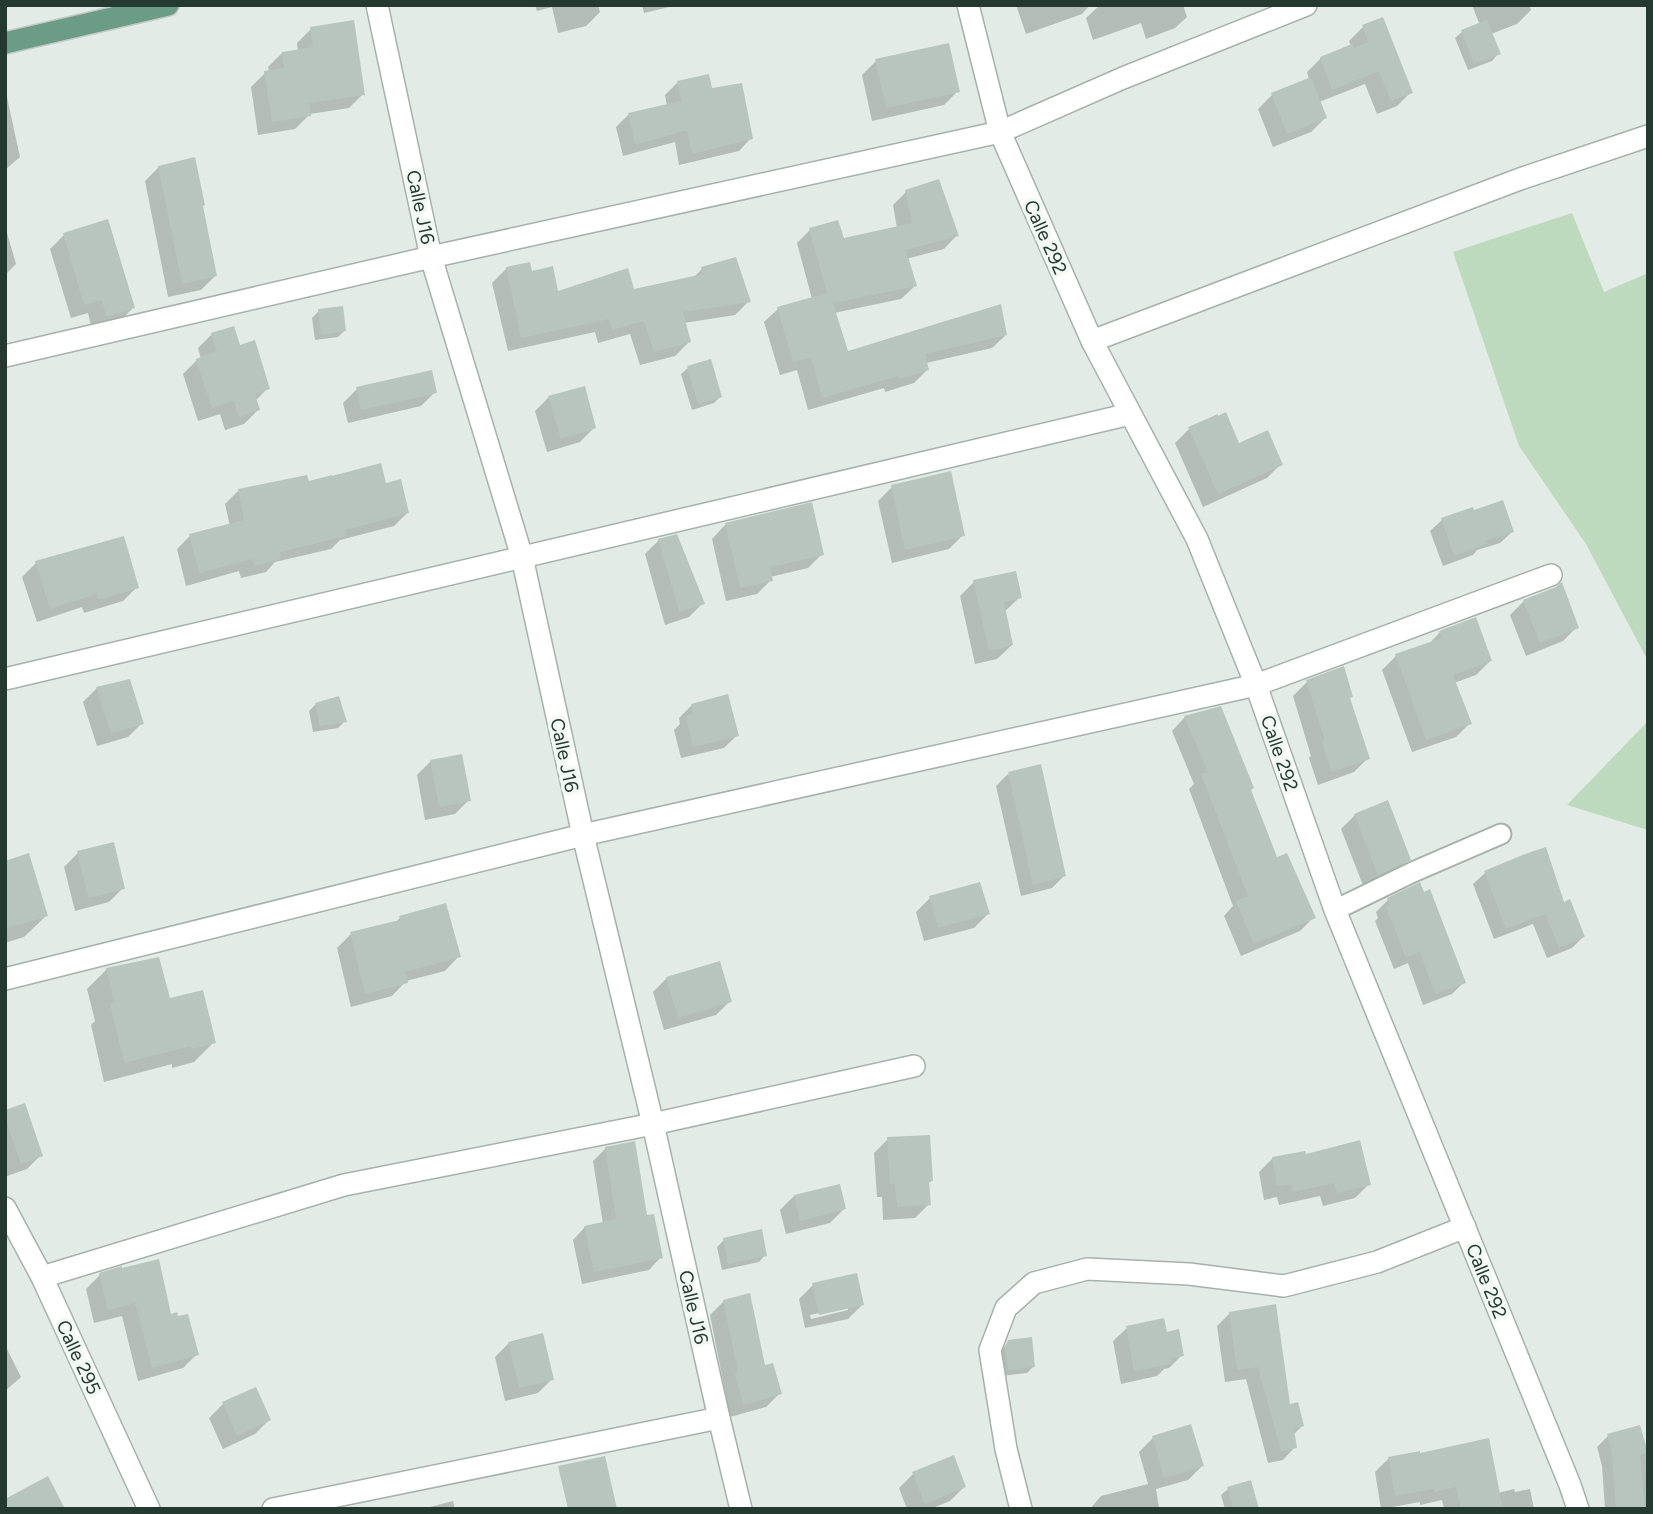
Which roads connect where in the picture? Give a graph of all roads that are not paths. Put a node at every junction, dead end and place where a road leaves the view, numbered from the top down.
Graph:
1 (168, 5) edge
2 (377, 5) edge
3 (968, 5) edge
4 (1306, 5) edge
5 (5, 43) edge
6 (1000, 132) junction
7 (1648, 136) edge
8 (431, 257) junction
9 (1091, 341) junction
10 (5, 356) edge
11 (1130, 414) junction
12 (522, 557) junction
13 (1551, 575) dead end
14 (5, 679) edge
15 (1256, 685) junction
16 (1501, 834) dead end
17 (583, 835) junction
18 (1335, 910) junction
19 (5, 979) edge
20 (914, 1066) dead end
21 (653, 1124) junction
22 (5, 1208) edge
23 (1465, 1227) junction
24 (42, 1277) junction
25 (719, 1418) junction
26 (149, 1509) edge
27 (273, 1509) edge
28 (741, 1509) edge
29 (1021, 1509) edge
30 (1578, 1509) edge

1 - 5 main road
2 - 8 street, Calle J16
3 - 6 street, Calle 292
4 - 6 street
6 - 8 street
6 - 9 street, Calle 292
7 - 9 street
8 - 10 street
8 - 12 street, Calle J16
9 - 11 street, Calle 292
11 - 12 street
11 - 15 street, Calle 292
12 - 14 street
12 - 17 street, Calle J16
13 - 15 street
15 - 17 street
15 - 18 street, Calle 292
16 - 18 lane
17 - 19 street
17 - 21 street, Calle J16
18 - 23 street, Calle 292
20 - 21 street
21 - 24 street
21 - 25 street, Calle J16
22 - 24 street, Calle 295
23 - 29 street
23 - 30 street, Calle 292
24 - 26 street, Calle 295
25 - 27 street
25 - 28 street, Calle J16

